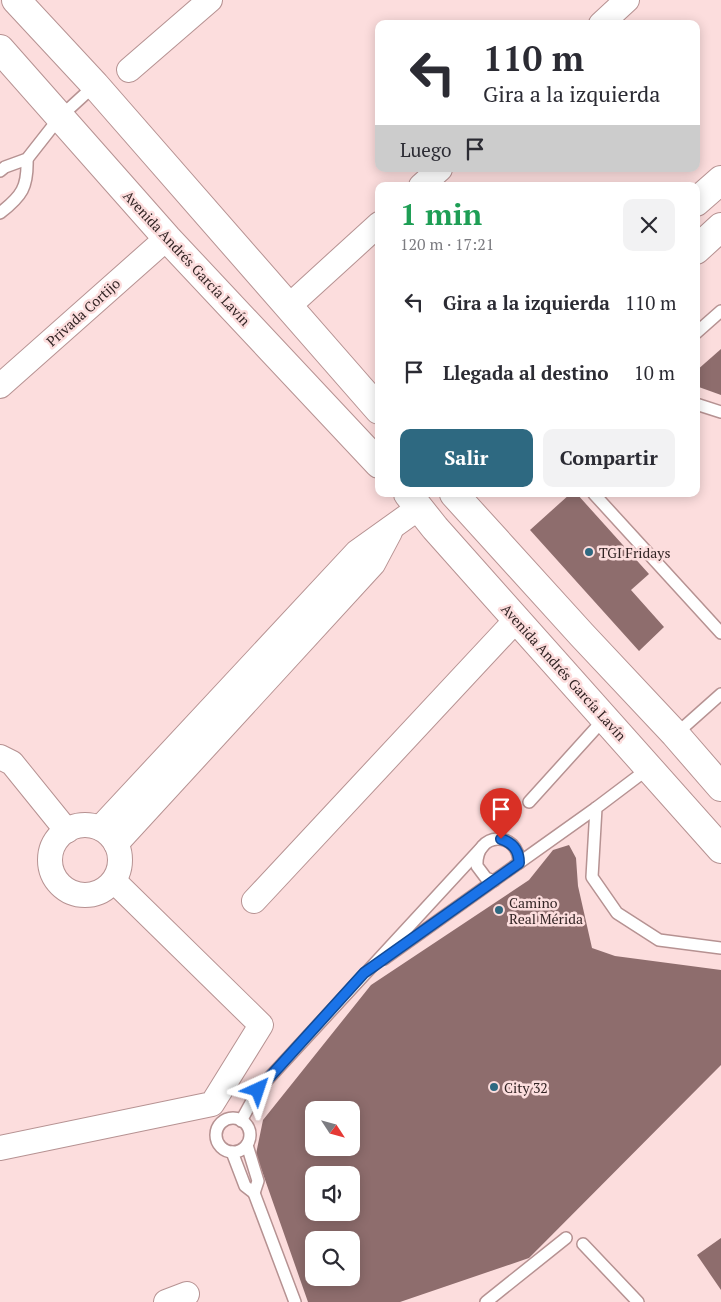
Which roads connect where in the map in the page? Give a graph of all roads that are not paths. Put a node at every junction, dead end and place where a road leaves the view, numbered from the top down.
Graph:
1 (16, 0) edge
2 (210, 0) edge
3 (627, 0) edge
4 (605, 20) edge
5 (0, 49) edge
6 (129, 70) dead end
7 (94, 85) junction
8 (60, 117) junction
9 (27, 159) junction
10 (0, 171) edge
11 (437, 172) edge
12 (721, 180) edge
13 (425, 182) edge
14 (700, 198) edge
15 (0, 213) edge
16 (721, 227) edge
17 (375, 228) edge
18 (167, 238) junction
19 (700, 246) edge
20 (288, 307) junction
21 (721, 311) edge
22 (700, 329) edge
23 (0, 386) edge
24 (375, 405) edge
25 (700, 405) edge
26 (721, 412) edge
27 (375, 460) edge
28 (457, 497) edge
29 (597, 497) edge
30 (420, 498) edge
31 (517, 619) junction
32 (721, 633) edge
33 (721, 694) edge
34 (605, 718) junction
35 (675, 734) junction
36 (0, 757) edge
37 (650, 768) junction
38 (721, 787) edge
39 (529, 802) dead end
40 (596, 808) junction
41 (67, 831) junction
42 (108, 836) junction
43 (482, 846) junction
44 (721, 849) edge
45 (519, 863) junction
46 (114, 881) junction
47 (494, 881) junction
48 (254, 901) dead end
49 (721, 948) edge
50 (364, 973) junction
51 (241, 1121) junction
52 (247, 1145) junction
53 (0, 1148) edge
54 (232, 1152) junction
55 (254, 1193) junction
56 (566, 1238) dead end
57 (583, 1244) dead end
58 (295, 1302) edge
59 (486, 1302) edge
60 (638, 1302) edge

1 - 7 main road
2 - 6 street
3 - 4 street
5 - 8 main road, Avenida Andrés García Lavín
7 - 8 lane
7 - 20 main road
8 - 9 lane
8 - 18 main road, Avenida Andrés García Lavín
9 - 10 lane
9 - 15 lane
11 - 13 street
12 - 14 main road
16 - 19 main road
17 - 20 street
18 - 23 street, Privada Cortijo
18 - 27 main road, Avenida Andrés García Lavín
20 - 24 main road
21 - 22 lane
25 - 26 lane
28 - 35 main road
29 - 32 lane
30 - 31 main road, Avenida Andrés García Lavín
30 - 42 street
31 - 34 main road, Avenida Andrés García Lavín
31 - 48 street
33 - 35 lane
34 - 37 main road, Avenida Andrés García Lavín
34 - 39 lane
35 - 38 main road
36 - 41 street
37 - 40 lane
37 - 44 main road, Avenida Andrés García Lavín
40 - 45 lane
40 - 49 lane
41 - 42 street
41 - 46 street
42 - 46 street
43 - 45 lane
43 - 47 lane
43 - 50 lane
45 - 47 lane
46 - 53 street
47 - 50 lane
50 - 51 lane
51 - 52 lane
51 - 54 lane
52 - 54 lane
52 - 55 lane
54 - 55 lane
55 - 58 lane
56 - 59 lane
57 - 60 lane

